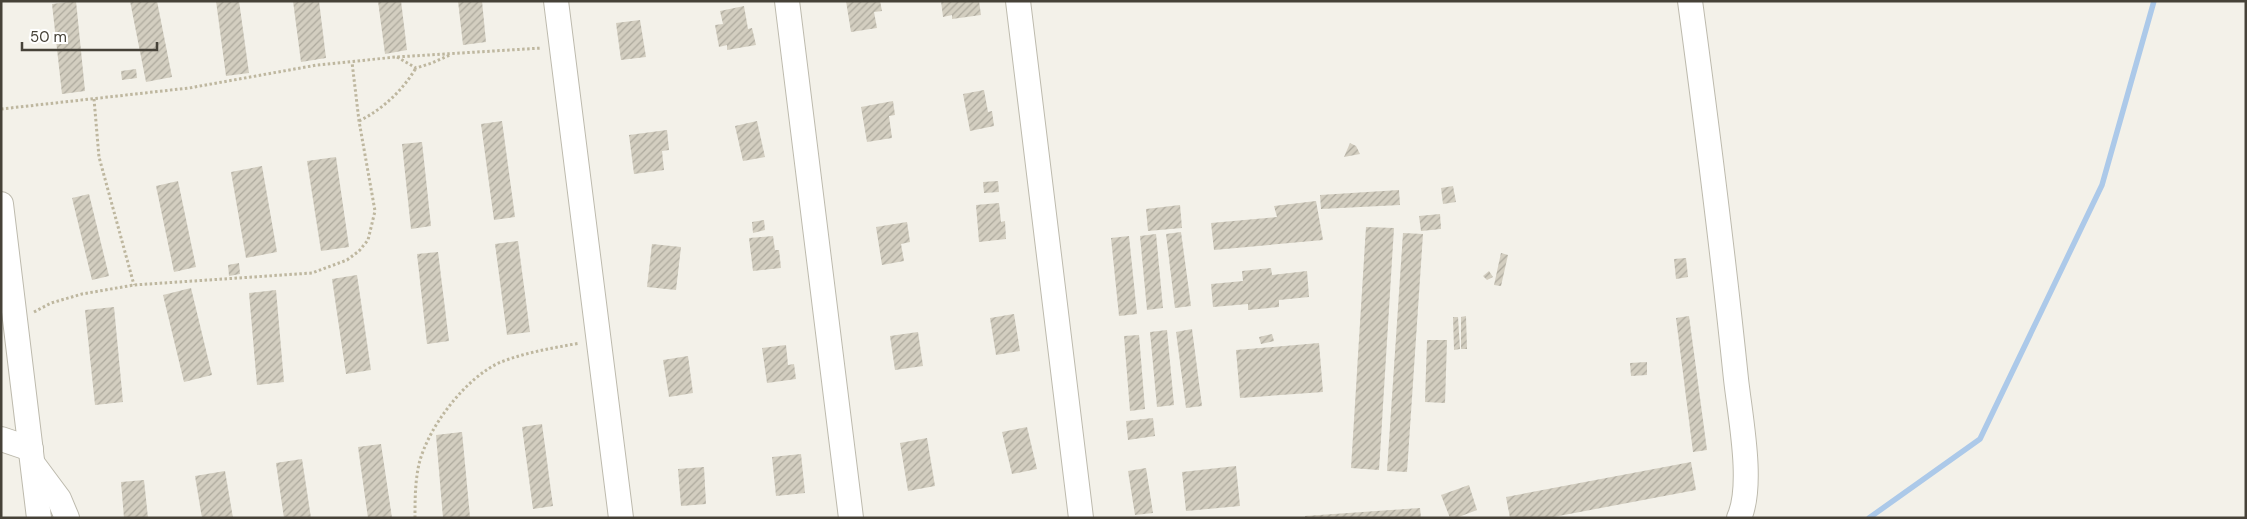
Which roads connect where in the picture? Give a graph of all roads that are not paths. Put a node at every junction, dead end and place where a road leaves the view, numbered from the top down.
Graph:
1 (556, 1) edge
2 (787, 1) edge
3 (1018, 1) edge
4 (1690, 1) edge
5 (1, 204) edge
6 (1, 439) edge
7 (32, 456) junction
8 (39, 518) edge
9 (67, 518) edge
10 (621, 518) edge
11 (851, 518) edge
12 (1081, 518) edge
13 (1739, 518) edge

1 - 10 lane
2 - 11 lane
3 - 12 lane
4 - 13 lane
5 - 7 lane
6 - 7 lane
7 - 8 lane
7 - 9 lane

